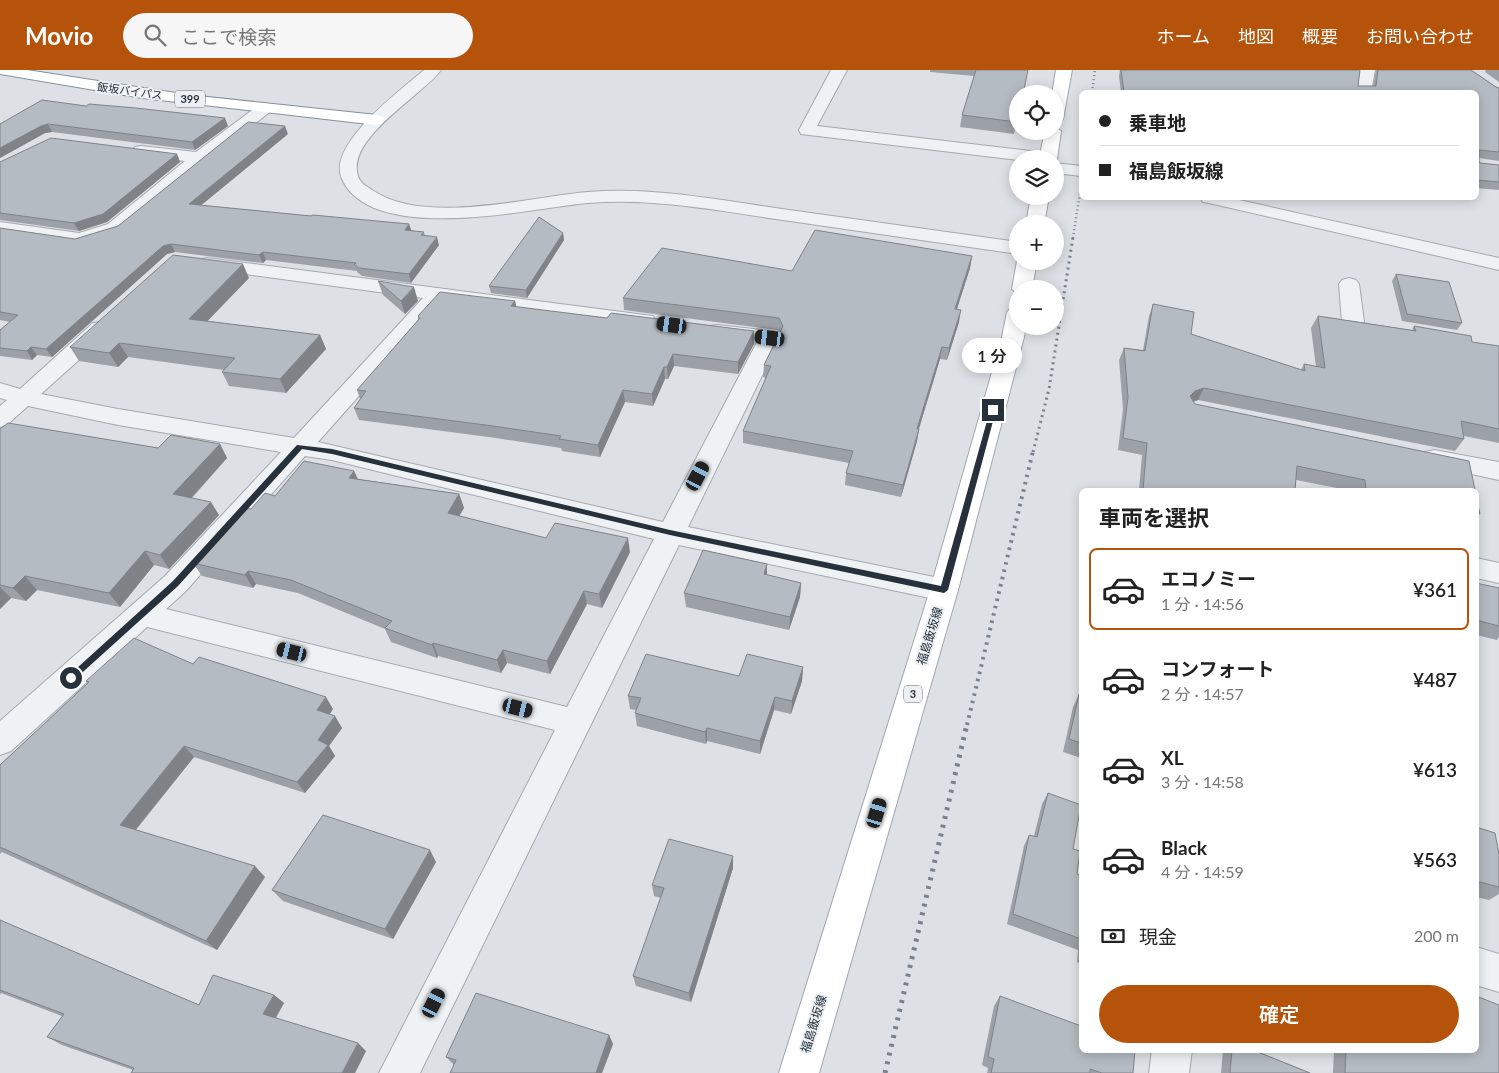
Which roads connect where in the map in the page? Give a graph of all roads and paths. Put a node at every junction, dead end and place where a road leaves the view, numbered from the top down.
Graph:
1 (3, 70) edge
2 (433, 70) edge
3 (839, 70) edge
4 (1064, 70) edge
5 (1367, 70) edge
6 (1061, 85) edge
7 (1364, 90) edge
8 (265, 108) junction
9 (377, 120) junction
10 (121, 148) edge
11 (1009, 153) edge
12 (200, 158) junction
13 (1064, 169) edge
14 (1079, 171) edge
15 (1217, 200) edge
16 (0, 228) edge
17 (1009, 247) edge
18 (185, 261) edge
19 (1499, 264) edge
20 (1349, 284) dead end
21 (438, 294) junction
22 (117, 313) edge
23 (1328, 318) edge
24 (1014, 335) edge
25 (11, 394) edge
26 (0, 419) edge
27 (300, 447) junction
28 (1410, 453) edge
29 (1498, 475) edge
30 (670, 532) junction
31 (1479, 569) edge
32 (1499, 574) edge
33 (944, 590) junction
34 (141, 614) junction
35 (575, 722) junction
36 (0, 741) edge
37 (1479, 967) edge
38 (1499, 973) edge
39 (1172, 1053) edge
40 (399, 1073) edge
41 (800, 1073) edge
42 (1169, 1073) edge

1 - 8 main road, 飯坂バイパス / 399
2 - 9 street
3 - 11 street
4 - 6 main road
5 - 7 street
8 - 9 main road, 飯坂バイパス / 399
8 - 12 street
9 - 17 street
10 - 12 street
12 - 16 street
13 - 14 street
15 - 19 street
18 - 21 street
20 - 23 street
21 - 27 street
21 - 30 street
22 - 25 street
24 - 33 main road, 福島飯坂線 / 3
25 - 26 street
25 - 27 street
27 - 30 street
27 - 34 street
28 - 29 street
30 - 33 street
30 - 35 street
31 - 32 street
33 - 41 main road, 福島飯坂線 / 3
34 - 35 street
34 - 36 street
35 - 40 street
37 - 38 street
39 - 42 street

